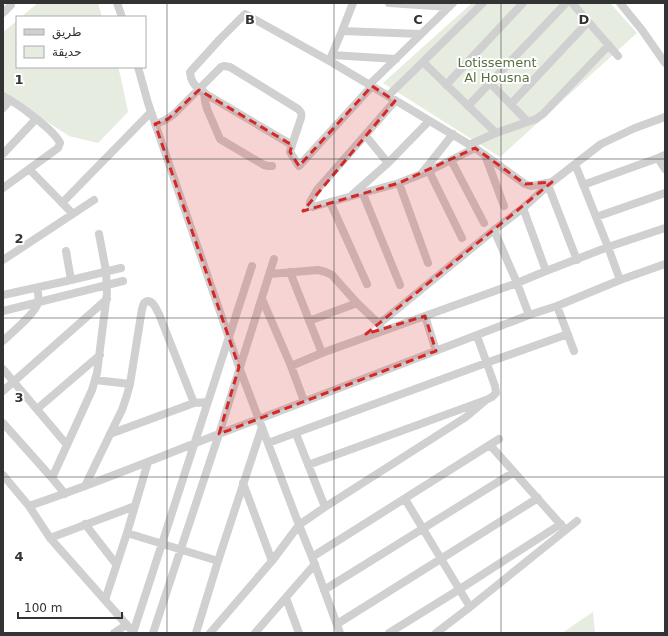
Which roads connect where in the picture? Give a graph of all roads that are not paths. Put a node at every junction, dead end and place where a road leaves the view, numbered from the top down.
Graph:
1 (10, 3) edge
2 (117, 3) edge
3 (353, 3) edge
4 (388, 3) edge
5 (483, 3) edge
6 (522, 3) edge
7 (566, 3) edge
8 (572, 3) edge
9 (620, 3) edge
10 (451, 5) edge
11 (3, 13) edge
12 (122, 16) edge
13 (588, 22) junction
14 (342, 31) junction
15 (421, 34) junction
16 (609, 45) junction
17 (618, 56) dead end
18 (330, 58) junction
19 (396, 58) junction
20 (423, 62) junction
21 (665, 63) edge
22 (138, 68) edge
23 (490, 83) junction
24 (370, 85) junction
25 (446, 85) junction
26 (202, 91) junction
27 (388, 96) junction
28 (6, 98) edge
29 (395, 101) junction
30 (511, 104) junction
31 (468, 106) junction
32 (3, 108) edge
33 (151, 112) junction
34 (665, 117) edge
35 (36, 120) junction
36 (429, 121) junction
37 (528, 122) junction
38 (155, 124) junction
39 (496, 133) junction
40 (453, 134) junction
41 (365, 135) junction
42 (292, 145) junction
43 (472, 146) junction
44 (3, 154) edge
45 (484, 154) junction
46 (662, 156) edge
47 (451, 160) junction
48 (388, 163) junction
49 (575, 164) junction
50 (272, 166) dead end
51 (29, 169) junction
52 (665, 169) edge
53 (426, 173) junction
54 (398, 183) junction
55 (550, 184) junction
56 (584, 185) junction
57 (3, 188) edge
58 (665, 193) edge
59 (363, 194) junction
60 (350, 196) junction
61 (94, 200) dead end
62 (330, 202) junction
63 (62, 203) junction
64 (504, 206) dead end
65 (523, 208) junction
66 (73, 214) junction
67 (596, 217) junction
68 (484, 223) dead end
69 (665, 228) edge
70 (494, 230) junction
71 (99, 234) dead end
72 (462, 238) dead end
73 (608, 247) junction
74 (66, 251) dead end
75 (274, 259) dead end
76 (3, 260) edge
77 (576, 260) junction
78 (428, 263) dead end
79 (665, 264) edge
80 (252, 266) dead end
81 (121, 268) dead end
82 (106, 271) junction
83 (546, 271) junction
84 (290, 272) junction
85 (270, 274) junction
86 (71, 280) junction
87 (620, 280) junction
88 (123, 282) dead end
89 (517, 283) junction
90 (367, 284) dead end
91 (400, 285) dead end
92 (107, 286) junction
93 (37, 288) junction
94 (3, 295) edge
95 (107, 299) junction
96 (262, 299) junction
97 (38, 303) junction
98 (357, 303) junction
99 (558, 306) junction
100 (3, 311) edge
101 (529, 315) junction
102 (424, 316) junction
103 (309, 321) junction
104 (381, 327) junction
105 (568, 334) junction
106 (477, 336) junction
107 (229, 339) junction
108 (3, 341) edge
109 (436, 351) junction
110 (574, 351) dead end
111 (322, 353) junction
112 (100, 355) junction
113 (486, 363) junction
114 (291, 366) junction
115 (239, 367) junction
116 (3, 369) edge
117 (96, 380) junction
118 (14, 382) junction
119 (130, 384) junction
120 (3, 391) edge
121 (486, 400) junction
122 (304, 401) junction
123 (208, 402) junction
124 (194, 403) junction
125 (37, 409) junction
126 (3, 423) edge
127 (261, 423) junction
128 (110, 434) junction
129 (219, 434) junction
130 (296, 434) junction
131 (499, 439) dead end
132 (195, 443) junction
133 (268, 443) junction
134 (67, 445) junction
135 (490, 445) junction
136 (148, 462) junction
137 (308, 465) junction
138 (514, 472) junction
139 (3, 476) edge
140 (52, 478) junction
141 (243, 483) junction
142 (85, 486) junction
143 (64, 494) junction
144 (538, 498) junction
145 (404, 499) junction
146 (29, 506) junction
147 (135, 506) junction
148 (325, 507) junction
149 (577, 521) dead end
150 (85, 524) junction
151 (299, 525) junction
152 (563, 527) junction
153 (423, 528) junction
154 (127, 533) junction
155 (50, 538) junction
156 (162, 543) junction
157 (531, 543) junction
158 (181, 550) junction
159 (538, 552) junction
160 (441, 559) junction
161 (272, 560) junction
162 (314, 560) junction
163 (218, 561) junction
164 (116, 564) junction
165 (460, 589) junction
166 (324, 590) junction
167 (286, 598) junction
168 (105, 600) junction
169 (470, 607) junction
170 (337, 624) junction
171 (126, 625) junction
172 (114, 633) edge
173 (134, 633) edge
174 (154, 633) edge
175 (196, 633) edge
176 (210, 633) edge
177 (255, 633) edge
178 (299, 633) edge
179 (340, 633) edge
180 (389, 633) edge
181 (436, 633) edge

1 - 11 street
2 - 12 street
3 - 14 street
4 - 10 street
5 - 20 street
6 - 25 street
7 - 23 street
8 - 13 street
9 - 21 street
10 - 15 street
13 - 16 street
13 - 30 street
14 - 15 street
14 - 18 street
15 - 19 street
16 - 17 street
16 - 37 street
18 - 19 street
18 - 24 street
18 - 26 street
19 - 24 street
20 - 25 street
20 - 27 street
22 - 33 street
23 - 30 street
23 - 31 street
24 - 27 street
24 - 42 street
25 - 31 street
26 - 38 street
26 - 42 street
26 - 42 street
26 - 50 street
27 - 29 street
28 - 32 street
28 - 35 street
29 - 36 street
29 - 41 street
30 - 37 street
31 - 39 street
33 - 38 street
33 - 63 street
34 - 49 street
35 - 44 street
35 - 51 street
36 - 40 street
36 - 48 street
37 - 39 street
38 - 107 street
39 - 43 street
40 - 43 street
40 - 53 street
41 - 48 street
41 - 62 street
43 - 45 street
43 - 47 street
45 - 55 street
45 - 64 street
46 - 52 street
46 - 56 street
47 - 53 street
47 - 68 street
48 - 60 street
49 - 55 street
49 - 56 street
51 - 57 street
51 - 63 street
53 - 54 street
53 - 72 street
54 - 59 street
54 - 78 street
55 - 65 street
55 - 77 street
56 - 67 street
58 - 67 street
59 - 60 street
59 - 91 street
60 - 62 street
61 - 66 street
62 - 90 street
63 - 66 street
65 - 70 street
65 - 83 street
66 - 76 street
67 - 73 street
69 - 73 street
70 - 89 street
70 - 104 street
71 - 82 street
73 - 77 street
73 - 87 street
74 - 86 street
75 - 85 street
77 - 83 street
79 - 87 street
80 - 107 street
81 - 82 street
82 - 86 street
82 - 92 street
83 - 89 street
84 - 85 street
84 - 98 street
84 - 103 street
85 - 96 street
86 - 93 street
87 - 99 street
88 - 92 street
89 - 101 street
89 - 102 street
92 - 95 street
92 - 97 street
93 - 94 street
93 - 97 street
95 - 112 street
95 - 118 street
96 - 114 street
96 - 115 street
97 - 100 street
97 - 108 street
98 - 103 street
98 - 104 street
99 - 101 street
99 - 105 street
101 - 106 street
102 - 104 street
102 - 109 street
103 - 111 street
104 - 111 street
105 - 110 street
105 - 113 street
106 - 109 street
106 - 113 street
107 - 115 street
107 - 123 street
109 - 122 street
111 - 114 street
112 - 117 street
112 - 125 street
113 - 121 street
113 - 130 street
114 - 122 street
115 - 127 street
115 - 129 street
116 - 118 street
117 - 119 street
117 - 134 street
118 - 120 street
118 - 125 street
119 - 124 street
119 - 128 street
121 - 137 street
121 - 148 street
122 - 127 street
123 - 124 street
123 - 132 street
124 - 128 street
125 - 134 street
126 - 140 street
127 - 129 street
127 - 133 street
127 - 141 street
128 - 142 street
129 - 132 street
129 - 158 street
130 - 133 street
130 - 137 street
131 - 135 street
132 - 136 street
132 - 156 street
133 - 151 street
134 - 140 street
135 - 138 street
135 - 145 street
136 - 142 street
136 - 147 street
137 - 148 street
138 - 144 street
138 - 153 street
139 - 146 street
140 - 143 street
141 - 161 street
141 - 163 street
142 - 143 street
143 - 146 street
144 - 152 street
144 - 160 street
145 - 153 street
145 - 162 street
146 - 155 street
147 - 150 street
147 - 154 street
148 - 151 street
149 - 152 street
150 - 155 street
150 - 164 street
151 - 161 street
151 - 162 street
152 - 157 street
152 - 159 street
153 - 160 street
153 - 166 street
154 - 156 street
154 - 164 street
155 - 168 street
156 - 158 street
156 - 173 street
157 - 159 street
157 - 165 street
158 - 163 street
158 - 174 street
159 - 169 street
160 - 165 street
160 - 170 street
161 - 176 street
162 - 166 street
162 - 167 street
163 - 175 street
164 - 168 street
165 - 169 street
165 - 180 street
166 - 170 street
167 - 177 street
167 - 178 street
168 - 171 street
169 - 181 street
170 - 179 street
171 - 172 street
171 - 173 street

